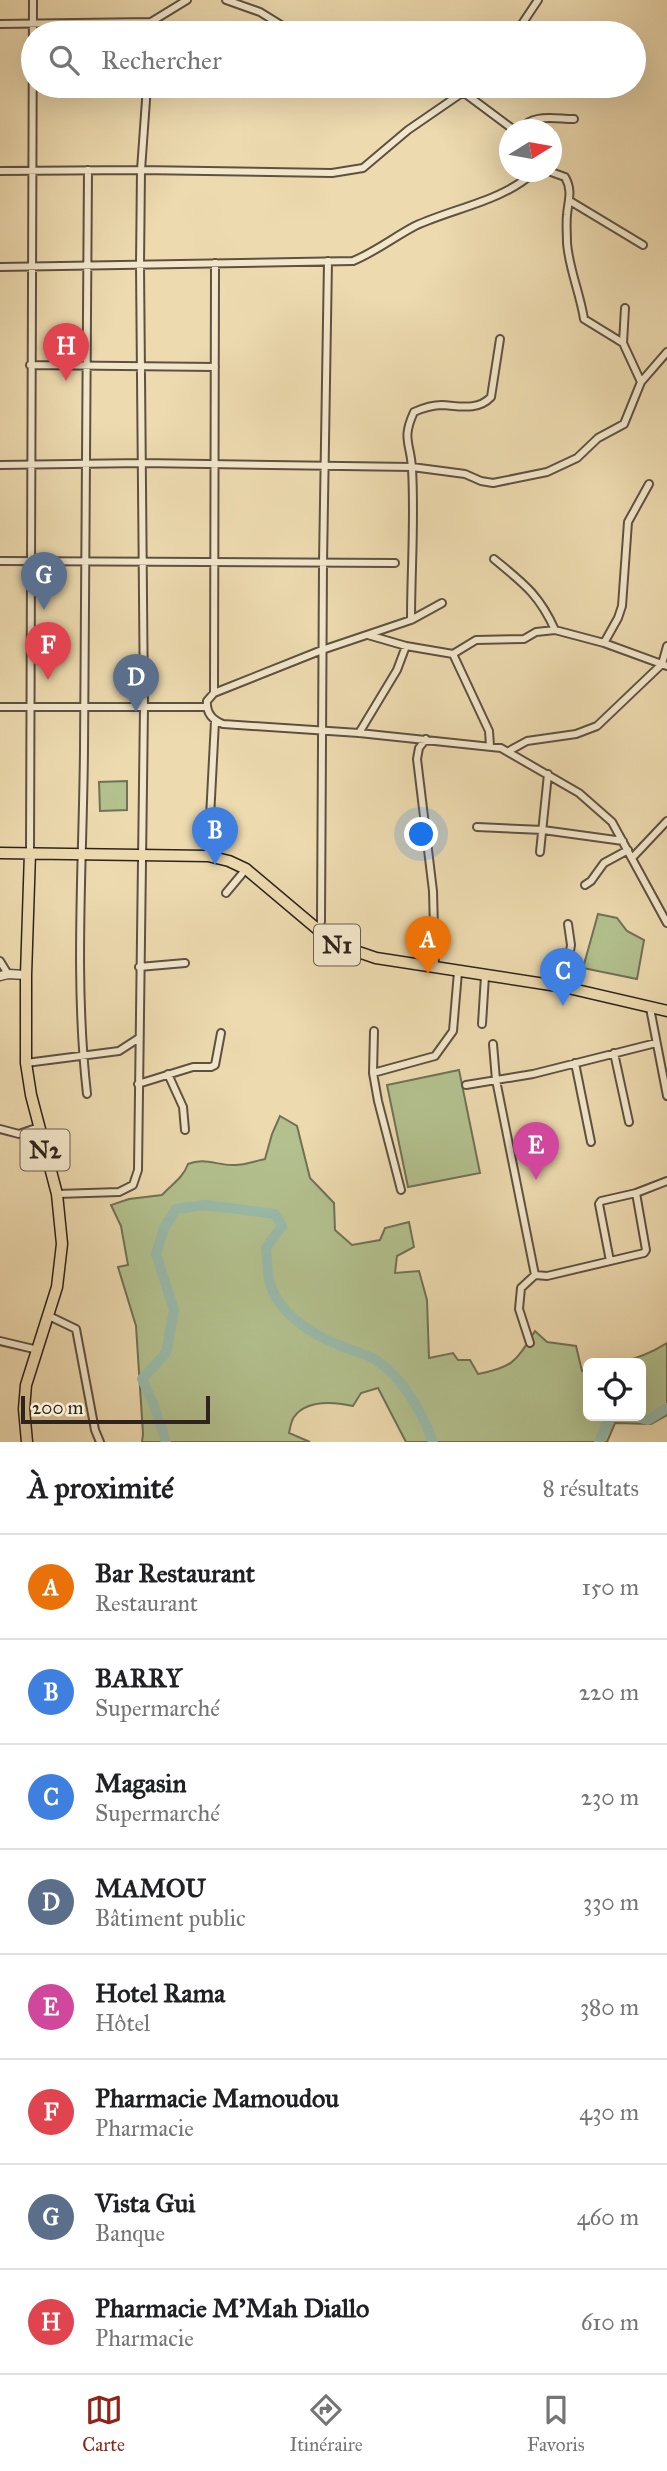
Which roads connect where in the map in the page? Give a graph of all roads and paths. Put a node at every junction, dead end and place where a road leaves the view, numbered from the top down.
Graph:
1 (33, 0) edge
2 (187, 0) edge
3 (226, 0) edge
4 (538, 0) edge
5 (33, 21) edge
6 (153, 21) edge
7 (275, 21) edge
8 (524, 21) edge
9 (0, 24) edge
10 (21, 24) edge
11 (32, 98) edge
12 (146, 98) edge
13 (454, 98) edge
14 (471, 98) edge
15 (501, 119) edge
16 (532, 119) edge
17 (574, 119) dead end
18 (88, 170) junction
19 (141, 170) junction
20 (0, 171) edge
21 (32, 171) junction
22 (562, 176) edge
23 (522, 182) edge
24 (570, 201) junction
25 (643, 245) dead end
26 (328, 261) junction
27 (215, 263) junction
28 (140, 265) junction
29 (87, 266) junction
30 (0, 267) edge
31 (31, 267) junction
32 (625, 308) dead end
33 (500, 339) dead end
34 (623, 343) junction
35 (667, 352) edge
36 (30, 365) junction
37 (86, 366) junction
38 (142, 366) junction
39 (215, 367) junction
40 (641, 382) junction
41 (142, 463) junction
42 (31, 464) junction
43 (86, 464) junction
44 (0, 465) edge
45 (215, 465) junction
46 (324, 466) junction
47 (412, 467) junction
48 (649, 484) dead end
49 (494, 559) dead end
50 (0, 561) edge
51 (31, 561) junction
52 (86, 562) junction
53 (142, 562) junction
54 (215, 562) junction
55 (323, 563) junction
56 (395, 563) dead end
57 (442, 603) dead end
58 (411, 620) junction
59 (555, 629) junction
60 (368, 635) junction
61 (604, 643) junction
62 (406, 646) junction
63 (667, 646) edge
64 (322, 650) junction
65 (453, 654) junction
66 (664, 665) edge
67 (214, 693) junction
68 (0, 707) edge
69 (30, 707) junction
70 (84, 707) junction
71 (144, 707) junction
72 (207, 707) junction
73 (215, 721) junction
74 (322, 731) junction
75 (359, 733) junction
76 (426, 739) junction
77 (491, 746) junction
78 (509, 751) junction
79 (548, 774) junction
80 (667, 821) edge
81 (477, 827) dead end
82 (543, 830) junction
83 (623, 841) junction
84 (628, 850) junction
85 (540, 852) dead end
86 (0, 853) edge
87 (30, 853) junction
88 (83, 854) junction
89 (140, 856) junction
90 (208, 856) junction
91 (632, 858) junction
92 (246, 869) junction
93 (585, 885) dead end
94 (226, 893) dead end
95 (667, 923) edge
96 (568, 924) dead end
97 (319, 932) junction
98 (0, 961) edge
99 (185, 963) dead end
100 (139, 967) junction
101 (435, 968) junction
102 (458, 972) junction
103 (4, 975) edge
104 (26, 975) junction
105 (485, 976) junction
106 (564, 987) junction
107 (650, 1008) junction
108 (667, 1011) edge
109 (482, 1024) dead end
110 (374, 1031) dead end
111 (222, 1032) dead end
112 (139, 1038) junction
113 (656, 1042) junction
114 (492, 1044) dead end
115 (614, 1053) junction
116 (83, 1057) junction
117 (26, 1063) junction
118 (575, 1063) junction
119 (373, 1073) junction
120 (168, 1074) junction
121 (495, 1080) junction
122 (138, 1084) junction
123 (466, 1085) dead end
124 (87, 1094) dead end
125 (667, 1096) edge
126 (629, 1122) dead end
127 (39, 1127) junction
128 (0, 1129) edge
129 (185, 1130) dead end
130 (591, 1142) dead end
131 (667, 1181) edge
132 (401, 1190) dead end
133 (636, 1193) junction
134 (57, 1194) junction
135 (610, 1261) junction
136 (535, 1275) junction
137 (49, 1316) junction
138 (0, 1341) edge
139 (530, 1343) dead end
140 (38, 1350) junction
141 (27, 1442) edge
142 (100, 1442) edge

1 - 5 street
2 - 6 street
3 - 7 street
4 - 8 street
9 - 10 street
11 - 21 street
12 - 19 street
13 - 19 street
14 - 15 street
16 - 17 street
18 - 19 street
18 - 21 street
18 - 29 street
19 - 28 street
20 - 21 street
21 - 31 street
22 - 24 street
23 - 26 street
24 - 25 street
24 - 34 street
26 - 27 street
26 - 46 street
27 - 28 street
27 - 39 street
28 - 29 street
28 - 38 street
29 - 31 street
29 - 37 street
30 - 31 street
31 - 36 street
32 - 34 street
33 - 47 street
34 - 40 street
35 - 40 street
36 - 37 street
36 - 42 street
37 - 38 street
37 - 43 street
38 - 39 street
38 - 41 street
39 - 45 street
40 - 47 street
41 - 43 street
41 - 45 street
41 - 53 street
42 - 43 street
42 - 44 street
42 - 51 street
43 - 52 street
45 - 46 street
45 - 54 street
46 - 47 street
46 - 55 street
47 - 58 street
48 - 61 street
49 - 59 street
50 - 51 street
51 - 52 street
51 - 69 street
52 - 53 street
52 - 70 street
53 - 54 street
53 - 71 street
54 - 55 street
54 - 67 street
55 - 56 street
55 - 64 street
57 - 58 street
58 - 60 street
59 - 61 street
59 - 65 street
60 - 62 street
60 - 64 street
61 - 66 street
62 - 65 street
62 - 75 street
63 - 66 street
64 - 67 street
64 - 74 street
65 - 77 street
66 - 78 street
67 - 72 street
68 - 69 street
69 - 70 street
69 - 87 street
70 - 71 street
70 - 88 street
71 - 72 street
71 - 89 street
72 - 73 street
73 - 74 street
73 - 90 street
74 - 75 street
74 - 97 street
75 - 76 street
76 - 77 street
76 - 101 street
77 - 78 street
78 - 79 street
79 - 82 street
79 - 83 street
80 - 91 street
81 - 82 street
82 - 83 street
82 - 85 street
83 - 84 street
84 - 91 street
84 - 93 street
86 - 87 highway, N1
87 - 88 highway, N1
87 - 104 highway, N2
88 - 89 highway, N1
88 - 116 street
89 - 90 highway, N1
89 - 100 street
90 - 92 highway, N1
91 - 95 street
92 - 94 street
92 - 97 highway, N1
96 - 106 street
97 - 101 highway, N1
98 - 103 street
99 - 100 street
100 - 112 street
101 - 102 highway, N1
102 - 105 highway, N1
102 - 119 street
103 - 104 street
104 - 117 highway, N2
105 - 106 highway, N1
105 - 109 street
106 - 107 highway, N1
107 - 108 highway, N1
107 - 113 street
110 - 119 street
111 - 120 street
112 - 116 street
112 - 122 street
113 - 115 street
113 - 125 street
114 - 121 street
115 - 118 street
115 - 126 street
116 - 117 street
116 - 124 street
117 - 127 highway, N2
118 - 121 street
118 - 130 street
119 - 132 street
120 - 122 street
120 - 129 street
121 - 123 street
121 - 136 street
122 - 134 street
127 - 128 street
127 - 134 highway, N2
131 - 133 street
133 - 135 street
133 - 135 street
134 - 137 highway, N2
135 - 136 street
136 - 139 street
137 - 140 highway, N2
137 - 142 street
138 - 140 street
140 - 141 highway, N2

